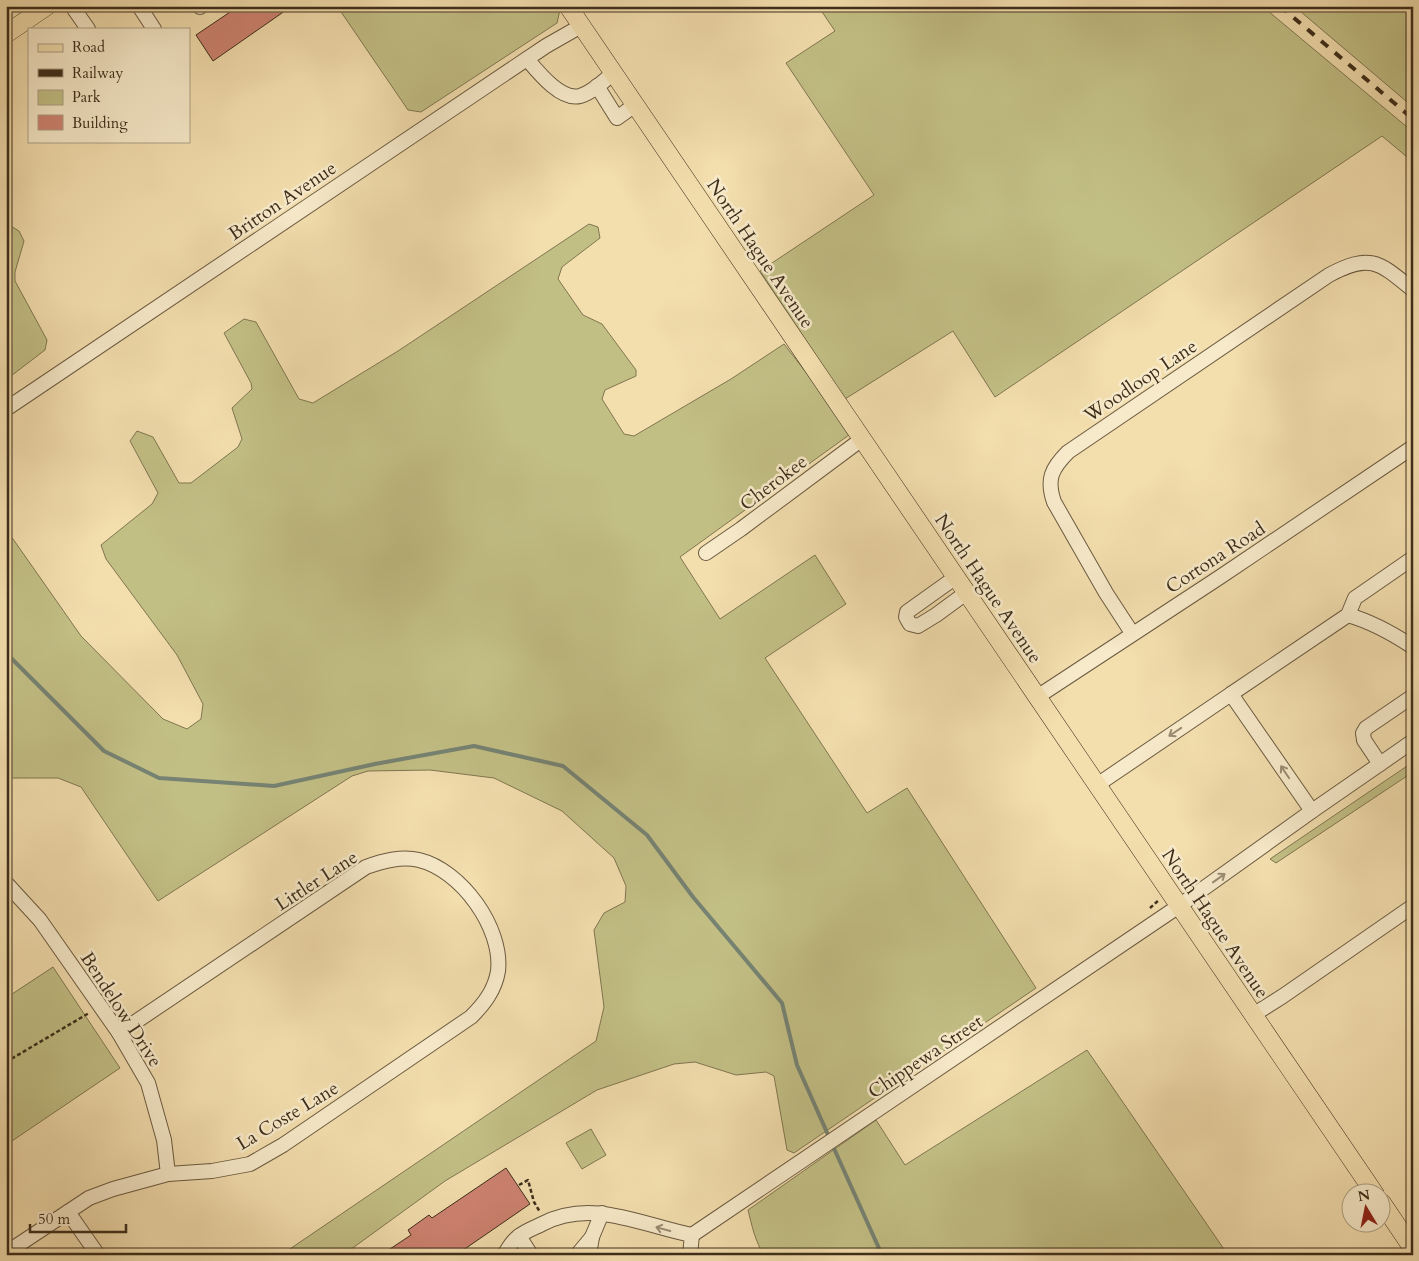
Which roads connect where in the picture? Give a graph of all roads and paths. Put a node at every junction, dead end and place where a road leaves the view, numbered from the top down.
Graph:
1 (47, 6) edge
2 (72, 6) edge
3 (139, 6) edge
4 (568, 6) edge
5 (582, 26) junction
6 (87, 28) edge
7 (153, 28) edge
8 (6, 34) edge
9 (527, 58) junction
10 (613, 73) junction
11 (597, 86) junction
12 (635, 105) junction
13 (1413, 290) edge
14 (6, 409) edge
15 (862, 439) junction
16 (1413, 447) edge
17 (706, 553) dead end
18 (1413, 558) edge
19 (956, 577) junction
20 (966, 593) junction
21 (1348, 615) junction
22 (1132, 634) junction
23 (1413, 647) edge
24 (1231, 694) junction
25 (1413, 696) edge
26 (1037, 697) junction
27 (1413, 741) edge
28 (1380, 764) junction
29 (1097, 785) junction
30 (1312, 811) junction
31 (6, 883) edge
32 (1168, 889) junction
33 (1179, 906) junction
34 (1413, 906) edge
35 (1146, 913) dead end
36 (498, 972) joint
37 (100, 1006) junction
38 (1253, 1015) junction
39 (119, 1033) junction
40 (6, 1062) edge
41 (168, 1174) junction
42 (1368, 1184) edge
43 (519, 1185) dead end
44 (68, 1212) junction
45 (602, 1213) junction
46 (1392, 1218) edge
47 (546, 1222) junction
48 (692, 1235) junction
49 (519, 1236) junction
50 (592, 1237) junction
51 (1413, 1249) edge
52 (6, 1253) edge
53 (98, 1255) edge
54 (504, 1255) edge
55 (531, 1255) edge
56 (577, 1255) edge
57 (589, 1255) edge
58 (690, 1255) edge

1 - 8 main road
2 - 6 street
3 - 7 street
4 - 5 main road, North Hague Avenue
5 - 9 street, Britton Avenue
5 - 10 main road, North Hague Avenue
9 - 11 street
9 - 14 street, Britton Avenue
10 - 11 street
10 - 12 main road, North Hague Avenue
11 - 12 street
12 - 15 main road, North Hague Avenue
13 - 22 street, Woodloop Lane
15 - 17 street, Cherokee
15 - 19 main road, North Hague Avenue
16 - 22 street, Cortona Road
18 - 21 street
19 - 20 main road, North Hague Avenue
19 - 20 street
20 - 26 main road, North Hague Avenue
21 - 23 street
21 - 24 street
22 - 26 street, Cortona Road
24 -> 29 street
30 -> 24 street
25 - 28 street
26 - 29 main road, North Hague Avenue
27 - 28 street, Chippewa Street
28 - 30 street, Chippewa Street
29 - 32 main road, North Hague Avenue
33 -> 30 street, Chippewa Street
31 - 37 street, Bendelow Drive
32 - 33 main road, North Hague Avenue
32 - 35 path
33 - 38 main road, North Hague Avenue
33 - 48 street, Chippewa Street
34 - 38 street
36 - 39 street, Littler Lane
36 - 41 street, La Coste Lane
37 - 39 street, Bendelow Drive
37 - 40 path
38 - 42 main road, North Hague Avenue
39 - 41 street, Bendelow Drive
41 - 44 street, La Coste Lane
43 - 47 path
44 - 52 street, La Coste Lane
44 - 53 street
45 - 47 street
48 -> 45 street
45 - 50 street
46 - 51 main road
47 - 49 street
48 - 58 street
49 - 54 street
49 - 55 street
50 - 56 street
50 - 57 street

